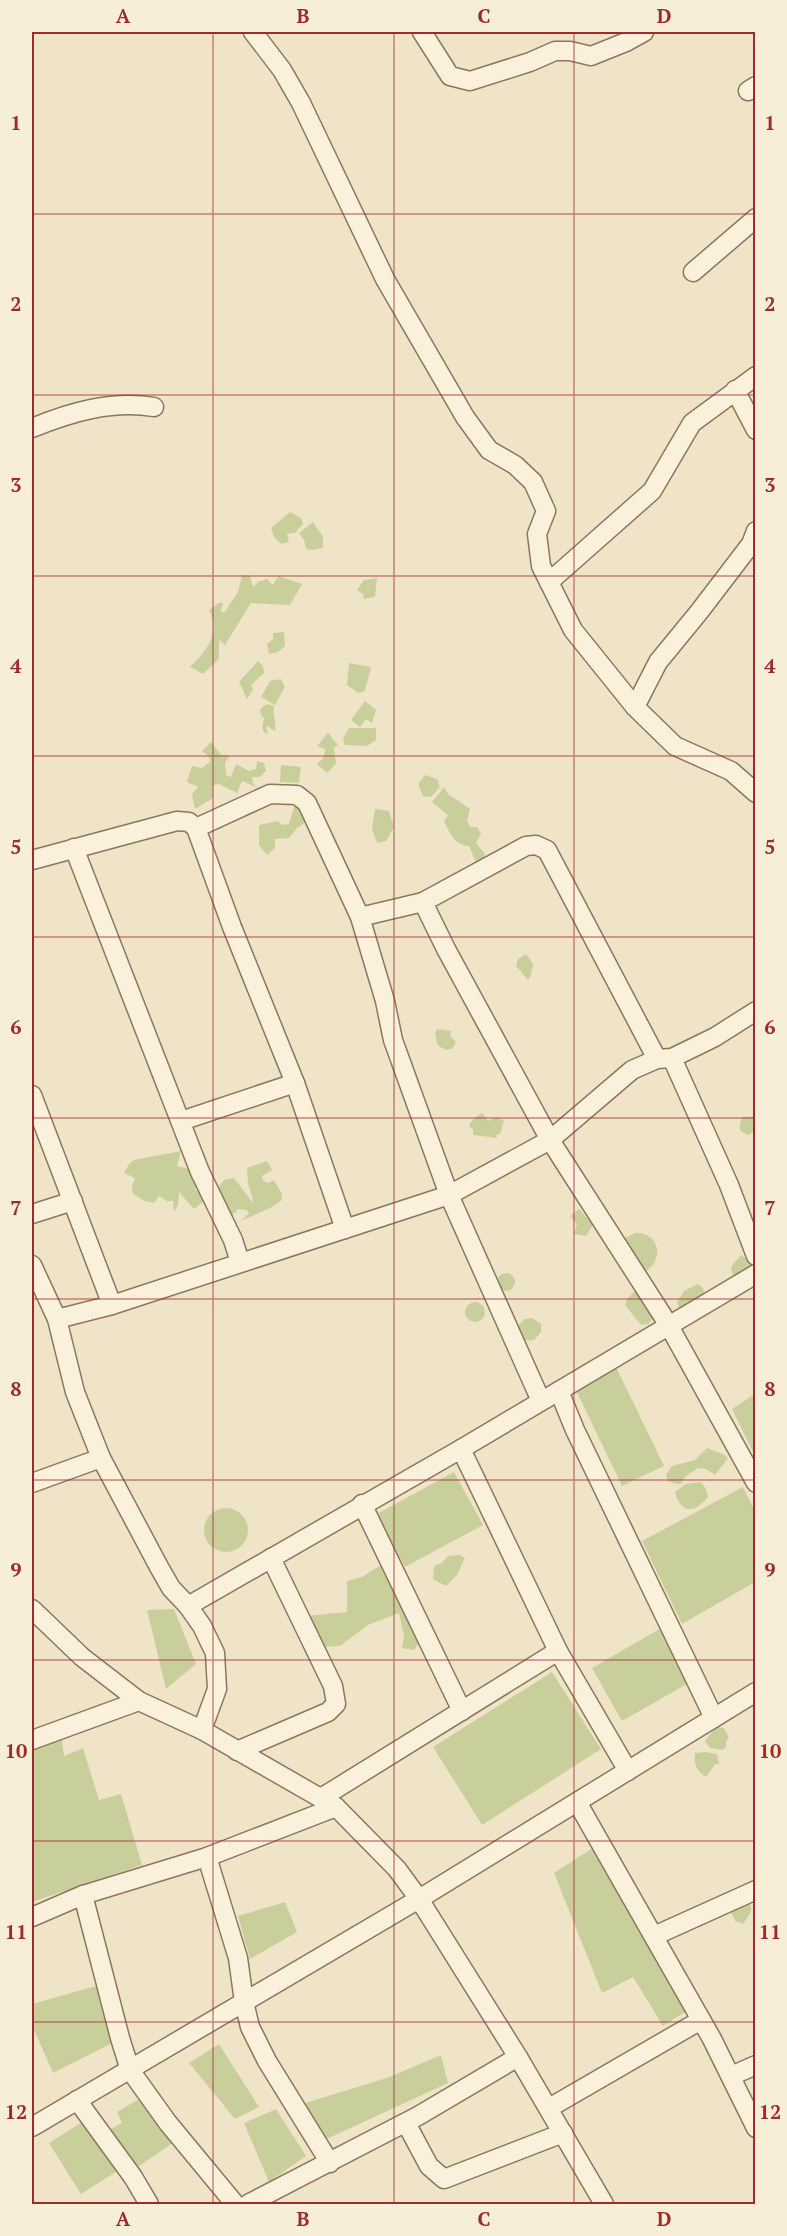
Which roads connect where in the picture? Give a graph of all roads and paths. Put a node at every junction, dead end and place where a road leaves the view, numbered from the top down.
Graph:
1 (253, 32) edge
2 (422, 32) edge
3 (644, 32) edge
4 (756, 218) edge
5 (693, 272) dead end
6 (756, 376) edge
7 (735, 390) junction
8 (154, 407) dead end
9 (32, 428) edge
10 (756, 430) edge
11 (756, 531) edge
12 (549, 582) junction
13 (635, 707) junction
14 (756, 793) edge
15 (196, 828) junction
16 (74, 848) junction
17 (32, 860) edge
18 (423, 902) junction
19 (360, 917) junction
20 (756, 1011) edge
21 (664, 1058) junction
22 (295, 1083) junction
23 (32, 1095) edge
24 (181, 1121) junction
25 (550, 1140) junction
26 (449, 1195) junction
27 (72, 1201) junction
28 (32, 1214) edge
29 (345, 1229) junction
30 (756, 1256) edge
31 (240, 1262) junction
32 (32, 1265) edge
33 (756, 1274) edge
34 (36, 1284) edge
35 (112, 1305) junction
36 (57, 1319) junction
37 (668, 1324) junction
38 (559, 1390) junction
39 (540, 1401) junction
40 (460, 1449) junction
41 (101, 1458) junction
42 (32, 1483) edge
43 (756, 1483) edge
44 (362, 1504) junction
45 (271, 1558) junction
46 (188, 1606) junction
47 (32, 1609) edge
48 (558, 1650) junction
49 (756, 1692) edge
50 (139, 1701) junction
51 (462, 1711) junction
52 (714, 1718) junction
53 (202, 1730) junction
54 (32, 1740) edge
55 (237, 1751) junction
56 (628, 1771) junction
57 (328, 1802) junction
58 (577, 1802) junction
59 (207, 1857) junction
60 (756, 1890) edge
61 (83, 1895) junction
62 (419, 1899) junction
63 (32, 1917) edge
64 (654, 1936) junction
65 (244, 2002) junction
66 (701, 2020) junction
67 (518, 2057) junction
68 (756, 2065) edge
69 (130, 2070) junction
70 (730, 2076) junction
71 (77, 2100) junction
72 (549, 2108) junction
73 (406, 2123) junction
74 (32, 2127) edge
75 (756, 2128) edge
76 (562, 2133) junction
77 (330, 2163) junction
78 (149, 2205) edge
79 (235, 2205) edge
80 (248, 2205) edge
81 (604, 2205) edge

1 - 12 street
2 - 3 street
4 - 5 street
6 - 7 street
7 - 10 street
7 - 12 street
8 - 9 street
11 - 13 street
12 - 13 street
13 - 14 street
15 - 16 street
15 - 19 street
15 - 22 street
16 - 17 street
16 - 24 street
18 - 19 street
18 - 21 street
18 - 25 street
19 - 26 street
20 - 21 street
21 - 25 street
21 - 30 street
22 - 24 street
22 - 29 street
23 - 27 street
24 - 31 street
25 - 26 street
25 - 37 street
26 - 29 street
26 - 39 street
27 - 28 street
27 - 35 street
29 - 31 street
31 - 35 street
32 - 34 street
33 - 37 street
34 - 36 street
35 - 36 street
36 - 41 street
37 - 38 street
37 - 43 street
38 - 39 street
38 - 52 street
39 - 40 street
40 - 44 street
40 - 48 street
41 - 42 street
41 - 46 street
44 - 45 street
44 - 51 street
45 - 46 street
45 - 55 street
46 - 53 street
47 - 50 street
48 - 51 street
48 - 56 street
49 - 52 street
50 - 53 street
50 - 54 street
51 - 57 street
52 - 56 street
53 - 55 street
55 - 57 street
56 - 58 street
57 - 59 street
57 - 62 street
58 - 62 street
58 - 64 street
59 - 61 street
59 - 65 street
60 - 64 street
61 - 63 street
61 - 69 street
62 - 65 street
62 - 67 street
64 - 66 street
65 - 69 street
65 - 77 street
66 - 70 street
66 - 72 street
67 - 72 street
67 - 73 street
68 - 70 street
69 - 71 street
69 - 79 street
70 - 75 street
71 - 74 street
71 - 78 street
72 - 76 street
73 - 76 street
73 - 77 street
76 - 81 street
77 - 80 street

